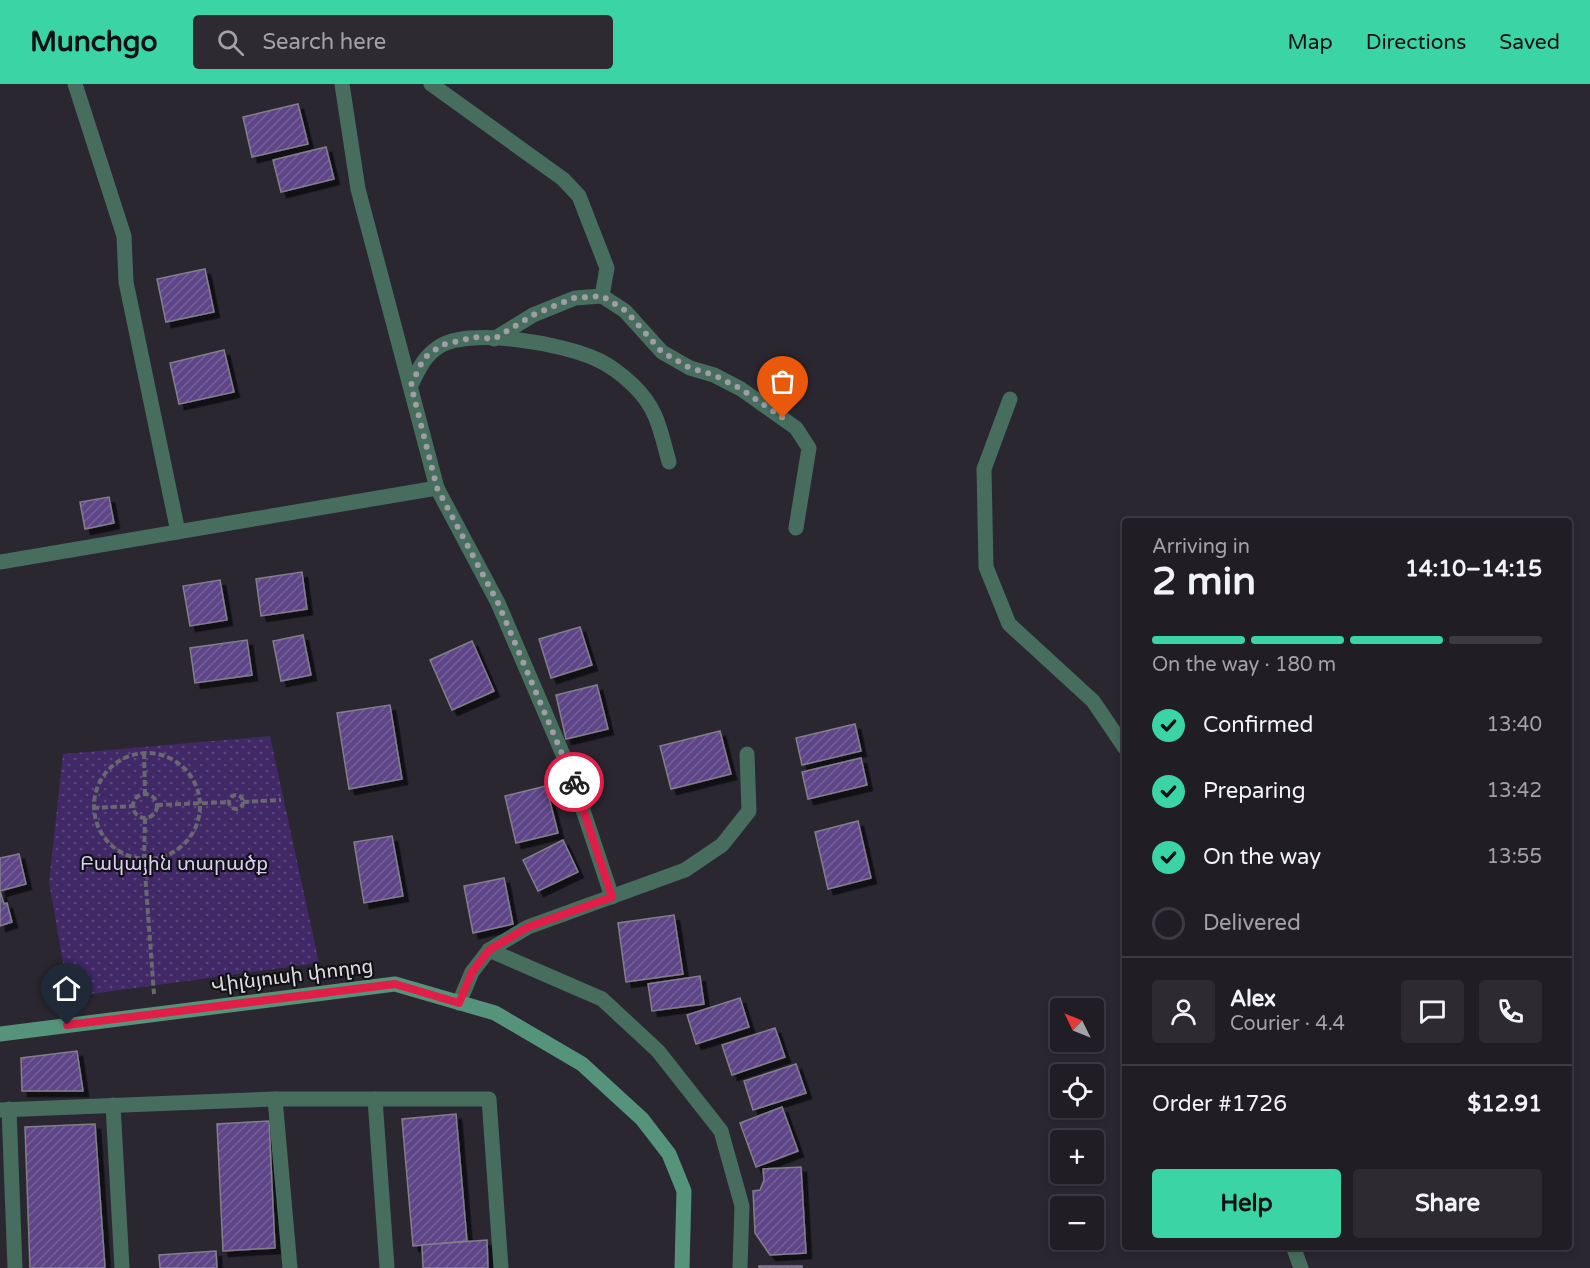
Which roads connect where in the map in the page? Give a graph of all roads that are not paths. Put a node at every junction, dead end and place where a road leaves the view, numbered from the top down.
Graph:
1 (75, 84) edge
2 (342, 84) edge
3 (431, 84) edge
4 (602, 296) junction
5 (494, 339) junction
6 (411, 385) junction
7 (1010, 399) dead end
8 (669, 462) dead end
9 (437, 488) junction
10 (796, 528) dead end
11 (177, 532) junction
12 (0, 562) edge
13 (1122, 744) edge
14 (747, 754) dead end
15 (612, 897) junction
16 (489, 950) junction
17 (459, 1003) junction
18 (0, 1034) edge
19 (275, 1099) junction
20 (375, 1099) junction
21 (113, 1105) junction
22 (4, 1109) edge
23 (1294, 1250) edge
24 (15, 1268) edge
25 (122, 1268) edge
26 (290, 1268) edge
27 (387, 1268) edge
28 (501, 1268) edge
29 (682, 1268) edge
30 (740, 1268) edge
31 (1301, 1268) edge

1 - 11 lane
2 - 6 lane
3 - 4 lane
4 - 5 lane
4 - 10 lane
5 - 6 lane
5 - 8 lane
6 - 9 lane
7 - 13 lane
9 - 11 lane
9 - 15 lane
11 - 12 lane
14 - 15 lane
15 - 16 lane
16 - 17 lane
16 - 30 lane
17 - 18 street, Վիլնյուսի փողոց
17 - 29 street, Վիլնյուսի փողոց
19 - 20 lane
19 - 21 lane
19 - 26 lane
20 - 27 lane
20 - 28 lane
21 - 22 lane
21 - 25 lane
22 - 24 lane
23 - 31 lane

